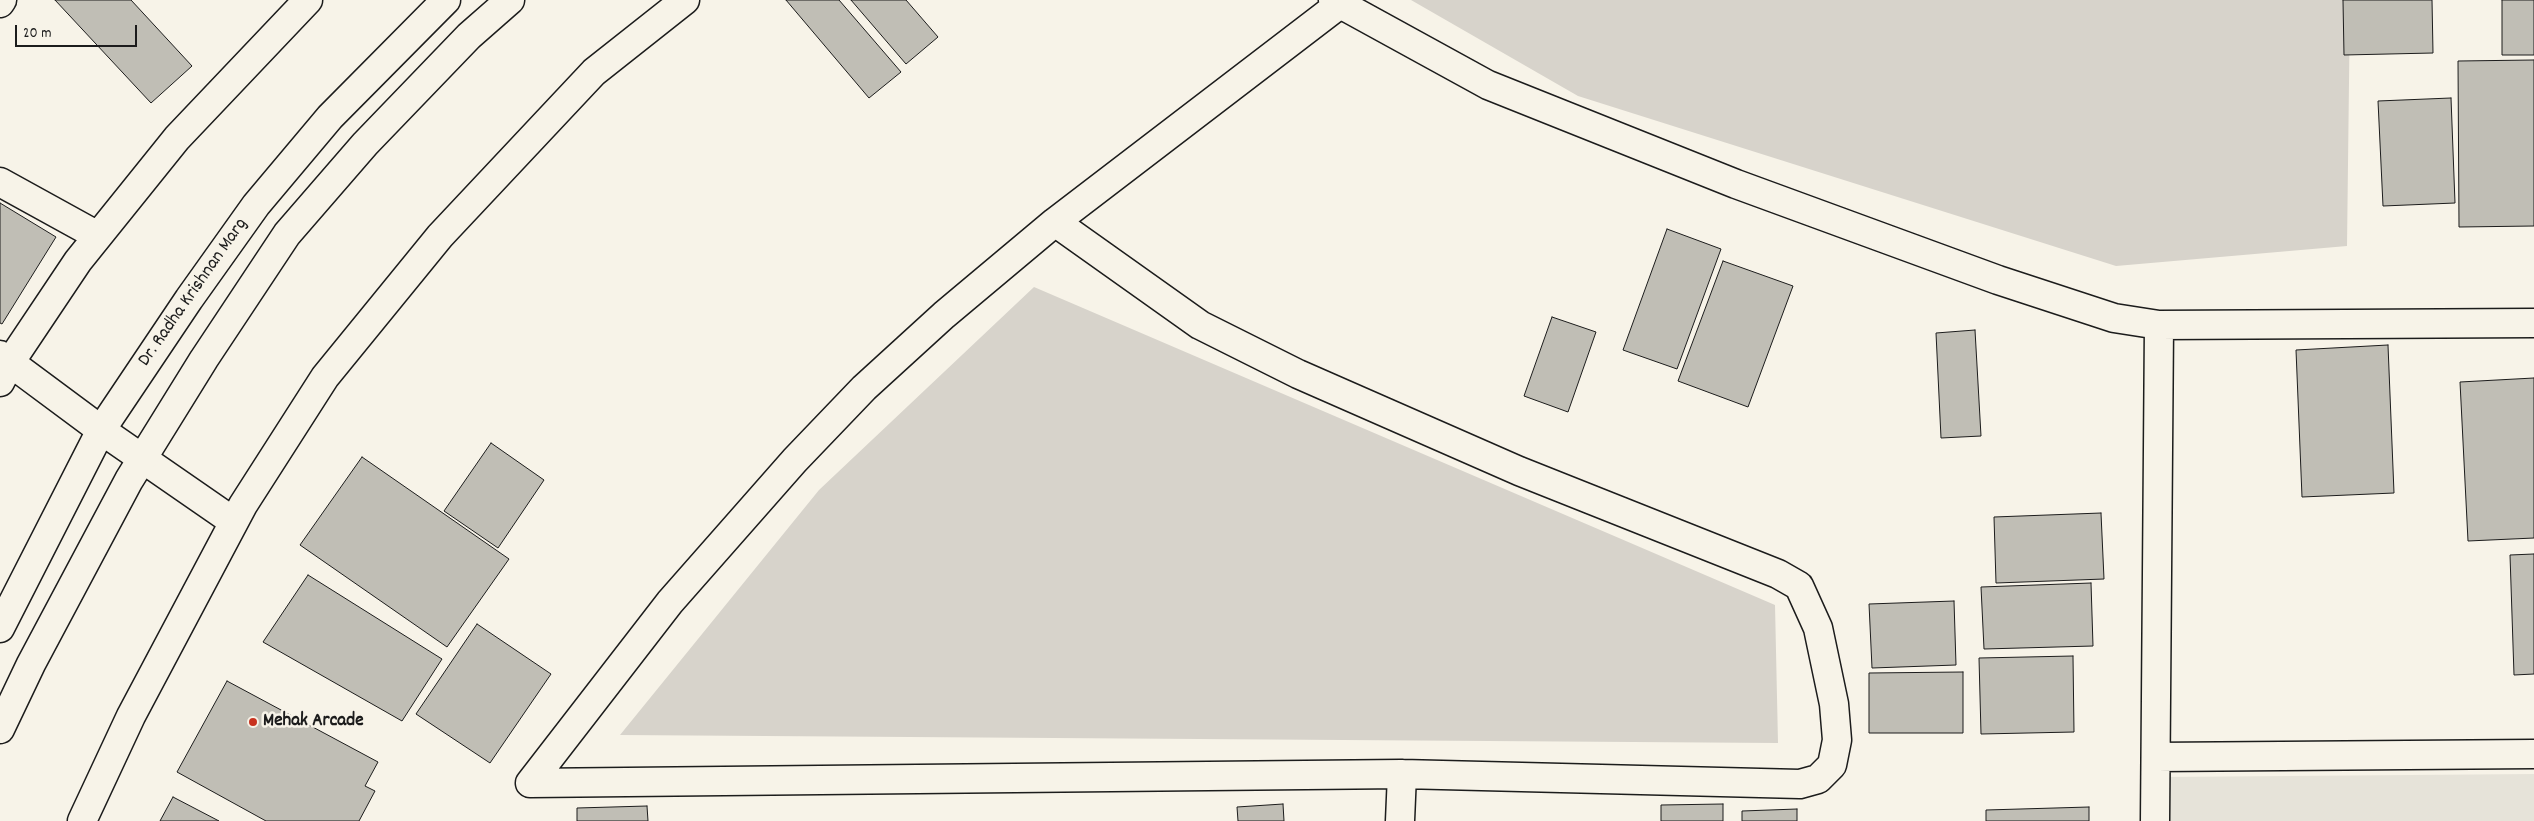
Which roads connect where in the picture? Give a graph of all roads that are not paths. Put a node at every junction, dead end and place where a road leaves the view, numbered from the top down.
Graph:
1 (308, 0) edge
2 (446, 0) edge
3 (510, 0) edge
4 (685, 0) edge
5 (1337, 2) edge
6 (0, 182) edge
7 (1055, 222) junction
8 (98, 236) junction
9 (2534, 323) edge
10 (2159, 324) junction
11 (4, 366) edge
12 (101, 430) junction
13 (144, 457) junction
14 (234, 522) junction
15 (0, 628) edge
16 (0, 729) edge
17 (2534, 754) edge
18 (2156, 757) junction
19 (1402, 774) junction
20 (82, 821) edge
21 (1400, 821) edge
22 (2155, 821) edge

1 - 8 street
2 - 12 street, Dr. Radha Krishnan Marg
3 - 13 street
4 - 14 street
5 - 7 street
5 - 10 street
6 - 8 street
7 - 19 street
7 - 19 street
8 - 11 street
9 - 10 street
10 - 18 street
11 - 12 street
12 - 13 street
12 - 15 street, Dr. Radha Krishnan Marg
13 - 14 street
13 - 16 street
14 - 20 street
17 - 18 street
18 - 22 street
19 - 21 street

